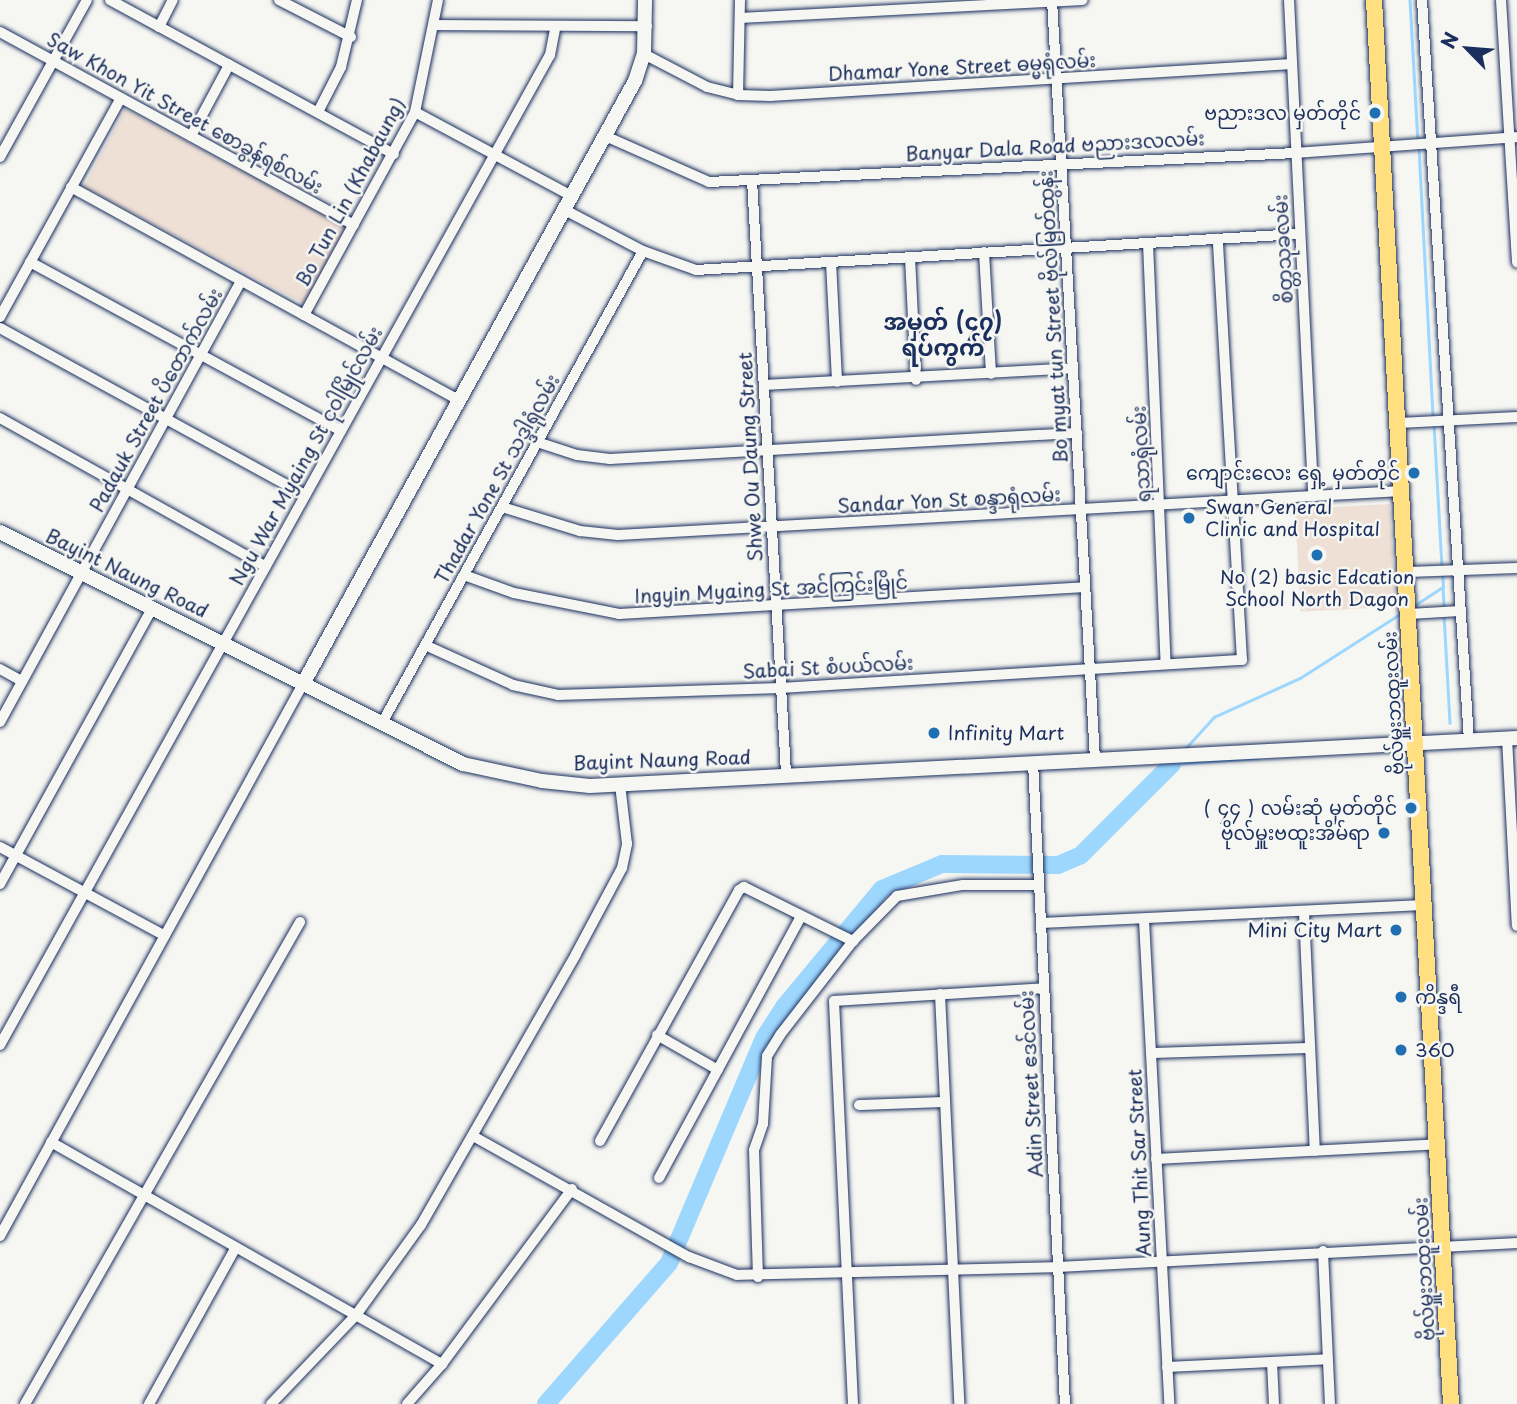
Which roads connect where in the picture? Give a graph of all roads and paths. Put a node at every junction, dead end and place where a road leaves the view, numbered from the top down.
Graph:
1 (87, 0) edge
2 (110, 0) edge
3 (173, 0) edge
4 (279, 0) edge
5 (357, 0) edge
6 (438, 0) edge
7 (645, 0) edge
8 (740, 0) edge
9 (1083, 0) edge
10 (1289, 0) edge
11 (1374, 0) edge
12 (1422, 0) edge
13 (1501, 0) edge
14 (1052, 1) edge
15 (740, 18) junction
16 (434, 25) junction
17 (646, 26) junction
18 (159, 27) junction
19 (555, 29) junction
20 (0, 32) edge
21 (351, 37) junction
22 (1504, 52) junction
23 (1517, 52) edge
24 (644, 54) junction
25 (53, 61) junction
26 (1292, 64) junction
27 (229, 65) junction
28 (1056, 79) junction
29 (738, 95) junction
30 (121, 98) junction
31 (318, 112) junction
32 (415, 112) junction
33 (603, 135) junction
34 (191, 136) junction
35 (1513, 137) edge
36 (1432, 143) junction
37 (1382, 146) junction
38 (1296, 153) junction
39 (394, 154) junction
40 (493, 156) junction
41 (0, 157) edge
42 (1062, 161) junction
43 (752, 180) junction
44 (71, 187) junction
45 (570, 195) junction
46 (562, 209) junction
47 (354, 225) junction
48 (1299, 234) junction
49 (1218, 239) junction
50 (1148, 243) junction
51 (1067, 248) junction
52 (643, 251) junction
53 (984, 253) junction
54 (910, 257) junction
55 (1517, 259) edge
56 (30, 262) junction
57 (831, 262) junction
58 (757, 267) junction
59 (241, 281) junction
60 (304, 315) junction
61 (0, 317) edge
62 (0, 328) edge
63 (201, 354) junction
64 (381, 357) junction
65 (1073, 368) junction
66 (991, 374) junction
67 (916, 380) junction
68 (837, 382) junction
69 (764, 385) junction
70 (458, 400) junction
71 (1517, 416) edge
72 (0, 418) edge
73 (166, 419) junction
74 (1447, 420) junction
75 (1399, 423) junction
76 (340, 430) junction
77 (1077, 433) junction
78 (537, 442) junction
79 (766, 452) junction
80 (127, 490) junction
81 (1402, 491) junction
82 (304, 495) junction
83 (1313, 496) junction
84 (1235, 501) junction
85 (1160, 505) junction
86 (502, 507) junction
87 (1081, 509) junction
88 (770, 528) junction
89 (0, 532) edge
90 (265, 566) junction
91 (1517, 568) edge
92 (1452, 571) junction
93 (1415, 572) junction
94 (82, 573) junction
95 (464, 575) junction
96 (1085, 587) junction
97 (777, 606) junction
98 (153, 607) junction
99 (1456, 611) junction
100 (1416, 614) junction
101 (223, 642) junction
102 (425, 645) junction
103 (1166, 664) junction
104 (1090, 668) junction
105 (0, 669) edge
106 (22, 681) junction
107 (304, 682) junction
108 (781, 688) junction
109 (0, 722) edge
110 (382, 723) junction
111 (1512, 738) edge
112 (1469, 740) junction
113 (1415, 742) junction
114 (1095, 759) junction
115 (1033, 762) junction
116 (786, 774) junction
117 (620, 784) junction
118 (1515, 826) edge
119 (0, 848) edge
120 (15, 856) junction
121 (1037, 880) junction
122 (0, 884) edge
123 (84, 893) junction
124 (1424, 905) junction
125 (1304, 912) junction
126 (801, 916) junction
127 (1144, 920) junction
128 (300, 922) dead end
129 (1041, 923) junction
130 (1517, 926) edge
131 (165, 936) junction
132 (848, 939) junction
133 (1044, 988) junction
134 (940, 994) junction
135 (657, 1035) junction
136 (0, 1045) edge
137 (1310, 1048) junction
138 (1151, 1053) junction
139 (718, 1070) junction
140 (945, 1102) junction
141 (859, 1105) dead end
142 (473, 1136) junction
143 (600, 1141) dead end
144 (51, 1142) junction
145 (1438, 1144) junction
146 (1315, 1151) junction
147 (1156, 1159) junction
148 (659, 1178) dead end
149 (572, 1189) junction
150 (147, 1196) junction
151 (0, 1236) edge
152 (1517, 1243) edge
153 (236, 1247) junction
154 (1444, 1249) junction
155 (1323, 1251) junction
156 (1161, 1262) junction
157 (1058, 1267) junction
158 (953, 1269) junction
159 (848, 1274) junction
160 (758, 1277) junction
161 (356, 1315) junction
162 (1328, 1359) junction
163 (1272, 1362) junction
164 (442, 1364) junction
165 (1167, 1367) junction
166 (24, 1404) edge
167 (149, 1404) edge
168 (271, 1404) edge
169 (407, 1404) edge
170 (853, 1404) edge
171 (959, 1404) edge
172 (1065, 1404) edge
173 (1168, 1404) edge
174 (1274, 1404) edge
175 (1330, 1404) edge
176 (1451, 1404) edge

1 - 25 street
2 - 18 street
3 - 18 street
4 - 21 street
5 - 21 street
6 - 16 street, Bo Tun Lin (Khabaung)
7 - 17 main road
8 - 15 street
9 - 14 street
10 - 26 street, စိတ္တသုခလမ်း
11 - 37 main road, ဗိုလ်မှူးဘထူးလမ်း
12 - 36 street
13 - 22 street
14 - 15 street
14 - 28 street, Bo myat tun Street ဗိုလ်မြတ်ထွန်း
15 - 29 street
16 - 19 street
16 - 32 street, Bo Tun Lin (Khabaung)
17 - 19 street
17 - 24 main road
18 - 27 street
19 - 40 street, Ngu War Myaing St ငုဝါမြိုင်လမ်း
20 - 25 street, Saw Khon Yit Street စောခွန်ရစ်လမ်း
21 - 31 street
22 - 23 street
22 - 35 street
24 - 29 street, Dhamar Yone Street ဓမ္မရုံလမ်း
24 - 33 main road
25 - 30 street, Saw Khon Yit Street စောခွန်ရစ်လမ်း
25 - 41 street
26 - 28 street, Dhamar Yone Street ဓမ္မရုံလမ်း
26 - 38 street, စိတ္တသုခလမ်း
27 - 31 street
27 - 34 street
28 - 29 street, Dhamar Yone Street ဓမ္မရုံလမ်း
28 - 42 street, Bo myat tun Street ဗိုလ်မြတ်ထွန်း
30 - 34 street, Saw Khon Yit Street စောခွန်ရစ်လမ်း
30 - 44 street
31 - 39 street
32 - 39 street, Bo Tun Lin (Khabaung)
32 - 40 street
33 - 43 street, Banyar Dala Road ဗညားဒလလမ်း
33 - 45 main road
34 - 47 street, Saw Khon Yit Street စောခွန်ရစ်လမ်း
35 - 36 street, Banyar Dala Road ဗညားဒလလမ်း
35 - 55 street
36 - 37 street, Banyar Dala Road ဗညားဒလလမ်း
36 - 74 street
37 - 38 street, Banyar Dala Road ဗညားဒလလမ်း
37 - 75 main road, ဗိုလ်မှူးဘထူးလမ်း
38 - 42 street, Banyar Dala Road ဗညားဒလလမ်း
38 - 48 street, စိတ္တသုခလမ်း
39 - 47 street, Bo Tun Lin (Khabaung)
40 - 45 street
40 - 64 street, Ngu War Myaing St ငုဝါမြိုင်လမ်း
42 - 43 street, Banyar Dala Road ဗညားဒလလမ်း
42 - 51 street, Bo myat tun Street ဗိုလ်မြတ်ထွန်း
43 - 58 street, Shwe Ou Daung Street
44 - 56 street
44 - 59 street
45 - 46 main road
46 - 52 street
46 - 70 main road
47 - 60 street, Bo Tun Lin (Khabaung)
48 - 49 street
48 - 83 street, စိတ္တသုခလမ်း
49 - 50 street
49 - 84 street
50 - 51 street
50 - 85 street, ရသာရုံလမ်း
51 - 53 street
51 - 65 street, Bo myat tun Street ဗိုလ်မြတ်ထွန်း
52 - 58 street
52 - 78 street, Thadar Yone St သဒ္ဒါရုံလမ်း
53 - 54 street
53 - 66 street
54 - 57 street
54 - 67 street
56 - 61 street
56 - 63 street
57 - 58 street
57 - 68 street
58 - 69 street, Shwe Ou Daung Street
59 - 60 street
59 - 63 street, Padauk Street ပိတောက်လမ်း
60 - 64 street
62 - 73 street
63 - 73 street, Padauk Street ပိတောက်လမ်း
63 - 76 street
64 - 70 street
64 - 76 street, Ngu War Myaing St ငုဝါမြိုင်လမ်း
65 - 66 street
65 - 77 street, Bo myat tun Street ဗိုလ်မြတ်ထွန်း
66 - 67 street
67 - 68 street
68 - 69 street
69 - 79 street, Shwe Ou Daung Street
70 - 107 main road
71 - 74 street
72 - 80 street
73 - 80 street, Padauk Street ပိတောက်လမ်း
73 - 82 street
74 - 75 street
74 - 92 street
75 - 81 main road, ဗိုလ်မှူးဘထူးလမ်း
76 - 82 street, Ngu War Myaing St ငုဝါမြိုင်လမ်း
77 - 79 street
77 - 87 street, Bo myat tun Street ဗိုလ်မြတ်ထွန်း
78 - 79 street
78 - 86 street, Thadar Yone St သဒ္ဒါရုံလမ်း
79 - 88 street, Shwe Ou Daung Street
80 - 90 street
80 - 94 street, Padauk Street ပိတောက်လမ်း
81 - 83 street, Sandar Yon St စန္ဒာရုံလမ်း
81 - 93 main road, ဗိုလ်မှူးဘထူးလမ်း
82 - 90 street, Ngu War Myaing St ငုဝါမြိုင်လမ်း
83 - 84 street, Sandar Yon St စန္ဒာရုံလမ်း
84 - 85 street, Sandar Yon St စန္ဒာရုံလမ်း
84 - 103 street, Sabai St စံပယ်လမ်း
85 - 87 street, Sandar Yon St စန္ဒာရုံလမ်း
85 - 103 street, ရသာရုံလမ်း
86 - 88 street, Sandar Yon St စန္ဒာရုံလမ်း
86 - 95 street, Thadar Yone St သဒ္ဒါရုံလမ်း
87 - 88 street, Sandar Yon St စန္ဒာရုံလမ်း
87 - 96 street, Bo myat tun Street ဗိုလ်မြတ်ထွန်း
88 - 97 street, Shwe Ou Daung Street
89 - 94 main road, Bayint Naung Road
90 - 101 street, Ngu War Myaing St ငုဝါမြိုင်လမ်း
91 - 92 street
92 - 93 street
92 - 99 street
93 - 100 main road, ဗိုလ်မှူးဘထူးလမ်း
94 - 98 main road, Bayint Naung Road
94 - 106 street, Padauk Street ပိတောက်လမ်း
95 - 97 street, Ingyin Myaing St အင်ကြင်းမြိုင်
95 - 102 street, Thadar Yone St သဒ္ဒါရုံလမ်း
96 - 97 street, Ingyin Myaing St အင်ကြင်းမြိုင်
96 - 104 street, Bo myat tun Street ဗိုလ်မြတ်ထွန်း
97 - 108 street, Shwe Ou Daung Street
98 - 101 main road, Bayint Naung Road
98 - 120 street
99 - 100 street
99 - 112 street
100 - 113 main road, ဗိုလ်မှူးဘထူးလမ်း
101 - 107 main road, Bayint Naung Road
101 - 123 street, Ngu War Myaing St ငုဝါမြိုင်လမ်း
102 - 108 street, Sabai St စံပယ်လမ်း
102 - 110 street, Thadar Yone St သဒ္ဒါရုံလမ်း
103 - 104 street, Sabai St စံပယ်လမ်း
104 - 108 street, Sabai St စံပယ်လမ်း
104 - 114 street, Bo myat tun Street ဗိုလ်မြတ်ထွန်း
105 - 106 street
106 - 109 street, Padauk Street ပိတောက်လမ်း
107 - 110 main road, Bayint Naung Road
107 - 131 street
108 - 116 street, Shwe Ou Daung Street
110 - 117 main road, Bayint Naung Road
111 - 112 main road, Bayint Naung Road
111 - 118 street
112 - 113 main road, Bayint Naung Road
113 - 114 main road, Bayint Naung Road
113 - 124 main road, ဗိုလ်မှူးဘထူးလမ်း
114 - 115 main road, Bayint Naung Road
115 - 116 main road, Bayint Naung Road
115 - 121 street, Adin Street ဧဒင်လမ်း
116 - 117 main road, Bayint Naung Road
117 - 142 street
118 - 130 street
119 - 120 street
120 - 122 street
120 - 123 street
121 - 129 street, Adin Street ဧဒင်လမ်း
121 - 132 street
123 - 131 street
123 - 136 street, Ngu War Myaing St ငုဝါမြိုင်လမ်း
124 - 125 street
124 - 145 main road, ဗိုလ်မှူးဘထူးလမ်း
125 - 127 street
125 - 137 street
126 - 132 street
126 - 135 street
126 - 139 street
127 - 129 street
127 - 138 street, Aung Thit Sar Street
128 - 150 street
129 - 133 street, Adin Street ဧဒင်လမ်း
131 - 144 street
132 - 160 street
133 - 134 street
133 - 157 street, Adin Street ဧဒင်လမ်း
134 - 140 street
134 - 159 street
135 - 139 street
135 - 143 street
137 - 138 street
137 - 146 street
138 - 147 street, Aung Thit Sar Street
139 - 148 street
140 - 141 street
140 - 158 street
142 - 149 street
142 - 161 street
144 - 150 street
144 - 151 street
145 - 146 street
145 - 154 main road, ဗိုလ်မှူးဘထူးလမ်း
146 - 147 street
147 - 156 street, Aung Thit Sar Street
149 - 160 street
149 - 164 street
150 - 153 street
150 - 166 street
152 - 154 street
153 - 161 street
153 - 167 street
154 - 155 street
154 - 176 main road, ဗိုလ်မှူးဘထူးလမ်း
155 - 156 street
155 - 162 street
156 - 157 street
156 - 165 street, Aung Thit Sar Street
157 - 158 street
157 - 172 street, Adin Street ဧဒင်လမ်း
158 - 159 street
158 - 171 street
159 - 160 street
159 - 170 street
161 - 164 street
161 - 168 street
162 - 163 street
162 - 175 street
163 - 165 street
163 - 174 street
164 - 169 street
165 - 173 street, Aung Thit Sar Street

